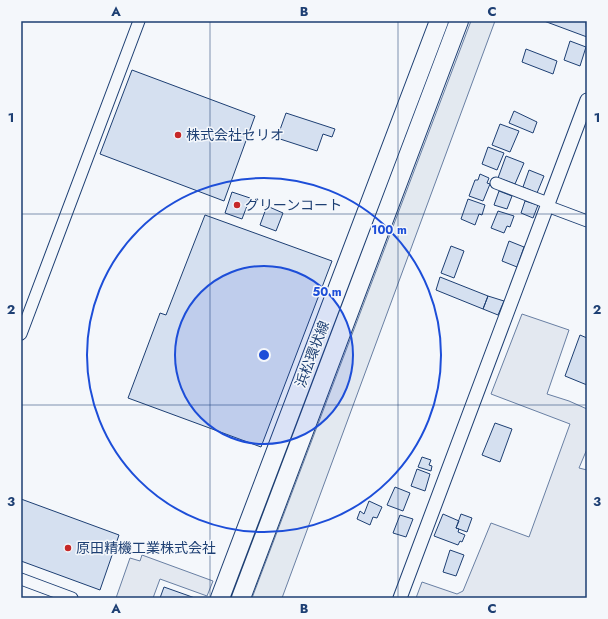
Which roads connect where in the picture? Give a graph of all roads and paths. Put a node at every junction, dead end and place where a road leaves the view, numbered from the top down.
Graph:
1 (139, 21) edge
2 (439, 21) edge
3 (459, 21) edge
4 (587, 100) edge
5 (496, 183) dead end
6 (547, 205) junction
7 (587, 221) edge
8 (21, 334) edge
9 (21, 579) edge
10 (72, 598) edge
11 (220, 598) edge
12 (241, 598) edge
13 (400, 598) edge

1 - 8 street
2 - 11 highway, 浜松環状線
3 - 12 highway, 浜松環状線
4 - 6 street
5 - 6 street
6 - 7 street
6 - 13 street
9 - 10 street

